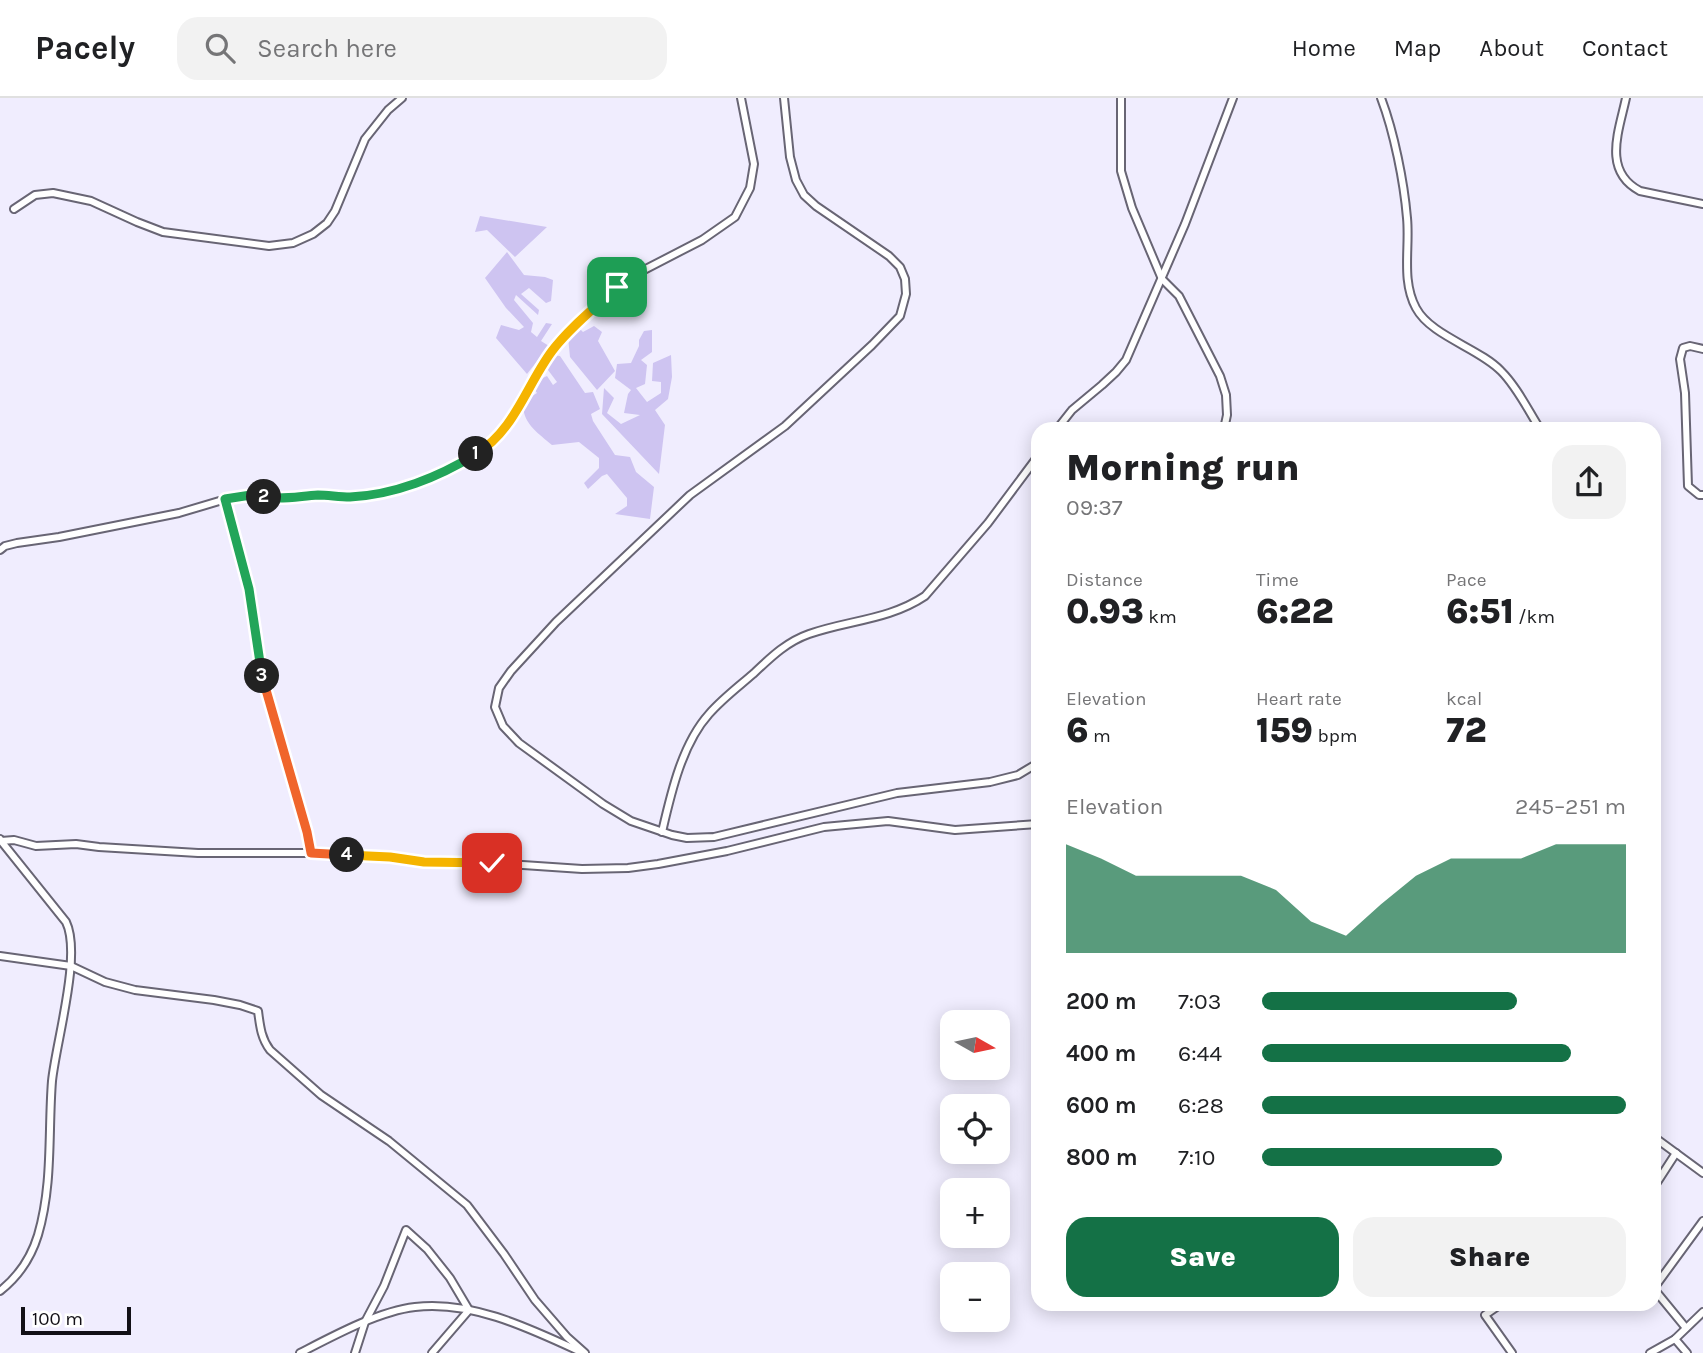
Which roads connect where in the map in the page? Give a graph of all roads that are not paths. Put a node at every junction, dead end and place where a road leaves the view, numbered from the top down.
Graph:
1 (402, 98) edge
2 (741, 98) edge
3 (783, 98) edge
4 (1121, 98) edge
5 (1233, 98) edge
6 (1381, 98) edge
7 (1626, 98) edge
8 (1703, 204) edge
9 (13, 209) dead end
10 (1162, 279) junction
11 (1703, 349) edge
12 (1063, 422) edge
13 (1226, 422) edge
14 (1536, 422) edge
15 (1031, 465) edge
16 (1703, 495) edge
17 (225, 499) junction
18 (0, 550) edge
19 (1031, 767) edge
20 (1031, 825) edge
21 (662, 832) junction
22 (1, 840) edge
23 (311, 853) junction
24 (0, 956) edge
25 (71, 966) junction
26 (1661, 1142) edge
27 (1676, 1153) junction
28 (1703, 1172) edge
29 (1661, 1176) edge
30 (1703, 1221) edge
31 (1661, 1279) edge
32 (0, 1291) edge
33 (1661, 1298) edge
34 (469, 1310) junction
35 (1491, 1311) edge
36 (1703, 1312) edge
37 (365, 1322) junction
38 (1686, 1328) junction
39 (1675, 1339) junction
40 (300, 1353) edge
41 (355, 1353) edge
42 (432, 1353) edge
43 (584, 1353) edge
44 (1512, 1353) edge
45 (1650, 1353) edge
46 (1687, 1353) edge

1 - 9 street
2 - 17 street
3 - 21 street
4 - 10 street
5 - 10 street
6 - 14 street
7 - 8 street
10 - 12 street
10 - 13 street
11 - 16 street
15 - 21 street
17 - 18 street
17 - 23 street
19 - 21 street
20 - 23 street
22 - 23 street
22 - 25 street
24 - 25 street
25 - 32 street
25 - 43 street
26 - 27 street
27 - 28 street
27 - 29 street
30 - 31 street
33 - 38 street
34 - 37 street
34 - 37 street
34 - 42 street
34 - 43 street
35 - 44 street
36 - 38 street
37 - 40 street
37 - 41 street
38 - 39 street
39 - 45 street
39 - 46 street

